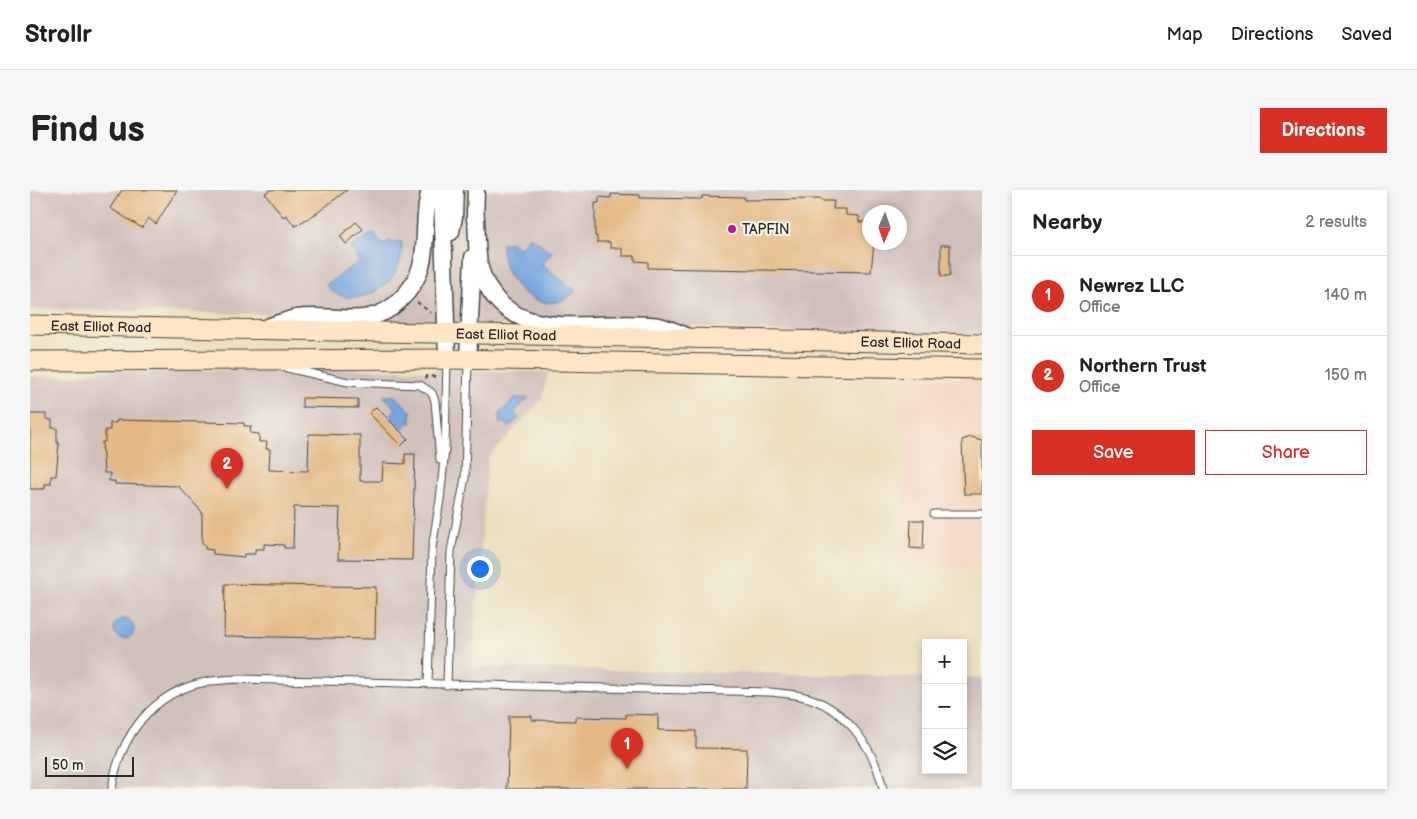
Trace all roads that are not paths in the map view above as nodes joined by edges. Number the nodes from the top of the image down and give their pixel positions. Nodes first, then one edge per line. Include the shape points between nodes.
1 (430, 190) edge
2 (442, 190) edge
3 (455, 190) edge
4 (476, 190) edge
5 (475, 210) junction
6 (444, 260) junction
7 (30, 325) edge
8 (256, 331) junction
9 (446, 334) junction
10 (469, 334) junction
11 (694, 338) junction
12 (982, 344) edge
13 (982, 348) edge
14 (447, 359) junction
15 (468, 359) junction
16 (258, 360) junction
17 (30, 361) edge
18 (910, 368) junction
19 (982, 370) edge
20 (441, 478) junction
21 (934, 514) dead end
22 (982, 514) edge
23 (428, 684) junction
24 (447, 685) junction
25 (112, 789) edge
26 (884, 789) edge

1 - 8 street via 425,207 420,269 412,287 397,304 364,319 298,318
2 - 6 street
3 - 6 street via 454,217
4 - 5 street
5 - 10 street
5 - 11 street via 480,268 489,287 511,314 534,322 659,326
6 - 9 street
7 - 8 main road, East Elliot Road
8 - 9 main road, East Elliot Road
9 - 10 main road, East Elliot Road
9 - 14 street
10 - 11 main road, East Elliot Road
10 - 15 street
11 - 12 main road, East Elliot Road
13 - 18 main road via 969,355 916,355 910,358
14 - 15 main road, East Elliot Road
14 - 16 main road, East Elliot Road
14 - 20 lane
15 - 18 main road, East Elliot Road
15 - 24 lane via 465,478 451,551
16 - 17 main road, East Elliot Road
16 - 20 lane via 348,382 411,384 426,388 432,393 438,412
18 - 19 main road, East Elliot Road
20 - 23 lane via 432,548
21 - 22 lane
23 - 24 lane
23 - 25 lane via 237,679 205,682 171,695 149,710 126,739 115,766
24 - 26 lane via 770,692 801,696 821,704 850,723 879,769

